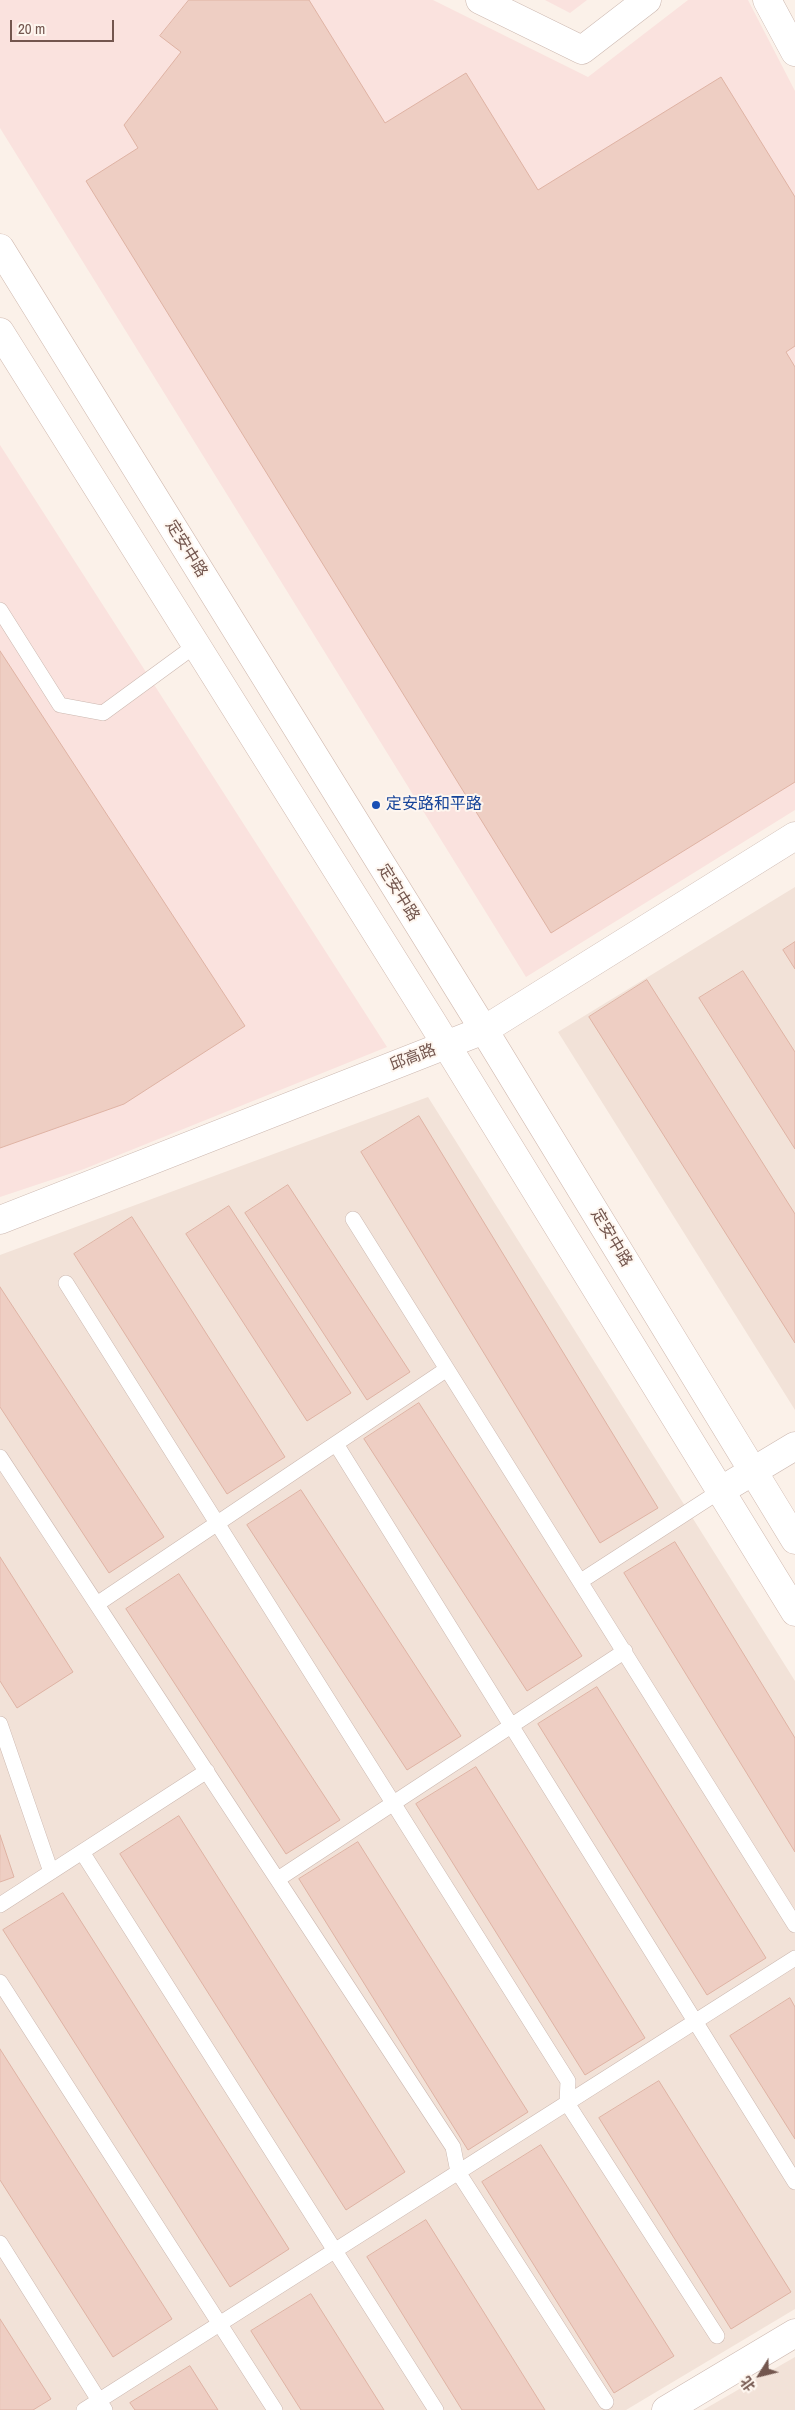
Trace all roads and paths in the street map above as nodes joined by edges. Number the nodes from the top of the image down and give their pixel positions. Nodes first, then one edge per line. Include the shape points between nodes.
1 (480, 0) edge
2 (647, 0) edge
3 (767, 0) edge
4 (795, 52) edge
5 (0, 248) edge
6 (0, 332) edge
7 (0, 610) edge
8 (196, 645) junction
9 (795, 836) edge
10 (484, 1030) junction
11 (445, 1045) junction
12 (353, 1219) dead end
13 (0, 1220) edge
14 (66, 1283) dead end
15 (448, 1369) junction
16 (336, 1444) junction
17 (795, 1446) edge
18 (0, 1457) edge
19 (753, 1471) junction
20 (720, 1491) junction
21 (217, 1524) junction
22 (795, 1540) edge
23 (581, 1581) junction
24 (97, 1604) junction
25 (795, 1612) edge
26 (625, 1651) junction
27 (0, 1724) edge
28 (511, 1726) junction
29 (207, 1771) junction
30 (393, 1803) junction
31 (82, 1852) junction
32 (51, 1872) junction
33 (278, 1879) junction
34 (0, 1905) edge
35 (795, 1925) edge
36 (795, 1958) edge
37 (0, 1982) edge
38 (695, 2022) junction
39 (567, 2103) junction
40 (458, 2172) junction
41 (795, 2182) edge
42 (0, 2243) edge
43 (335, 2251) junction
44 (220, 2324) junction
45 (795, 2333) edge
46 (717, 2336) dead end
47 (606, 2402) dead end
48 (102, 2405) edge
49 (84, 2410) edge
50 (275, 2410) edge
51 (436, 2410) edge
52 (666, 2410) edge

1 - 2 main road via 582,50
3 - 4 main road
5 - 10 main road, 定安中路
6 - 8 main road
7 - 8 lane via 60,705 103,713
8 - 11 main road
9 - 10 main road, 邱高路
10 - 11 main road, 邱高路
10 - 19 main road, 定安中路
11 - 13 main road, 邱高路
11 - 20 main road
12 - 15 lane
14 - 21 lane
15 - 16 lane
15 - 23 lane
16 - 21 lane
16 - 28 lane
17 - 19 main road
18 - 24 lane
19 - 20 main road
19 - 22 main road, 定安中路
20 - 23 lane
20 - 25 main road
21 - 24 lane
21 - 30 lane
23 - 26 lane
24 - 29 lane
26 - 28 lane
26 - 35 lane
27 - 32 lane
28 - 30 lane
28 - 38 lane
29 - 31 lane
29 - 33 lane
30 - 33 lane
30 - 39 lane via 568,2080
31 - 32 lane
31 - 43 lane
32 - 34 lane
33 - 40 lane via 452,2147
36 - 38 lane
37 - 44 lane
38 - 39 lane
38 - 41 lane
39 - 40 lane
39 - 46 lane
40 - 43 lane
40 - 47 lane
42 - 48 lane
43 - 44 lane
43 - 51 lane
44 - 48 lane
44 - 50 lane
45 - 52 main road
48 - 49 lane

